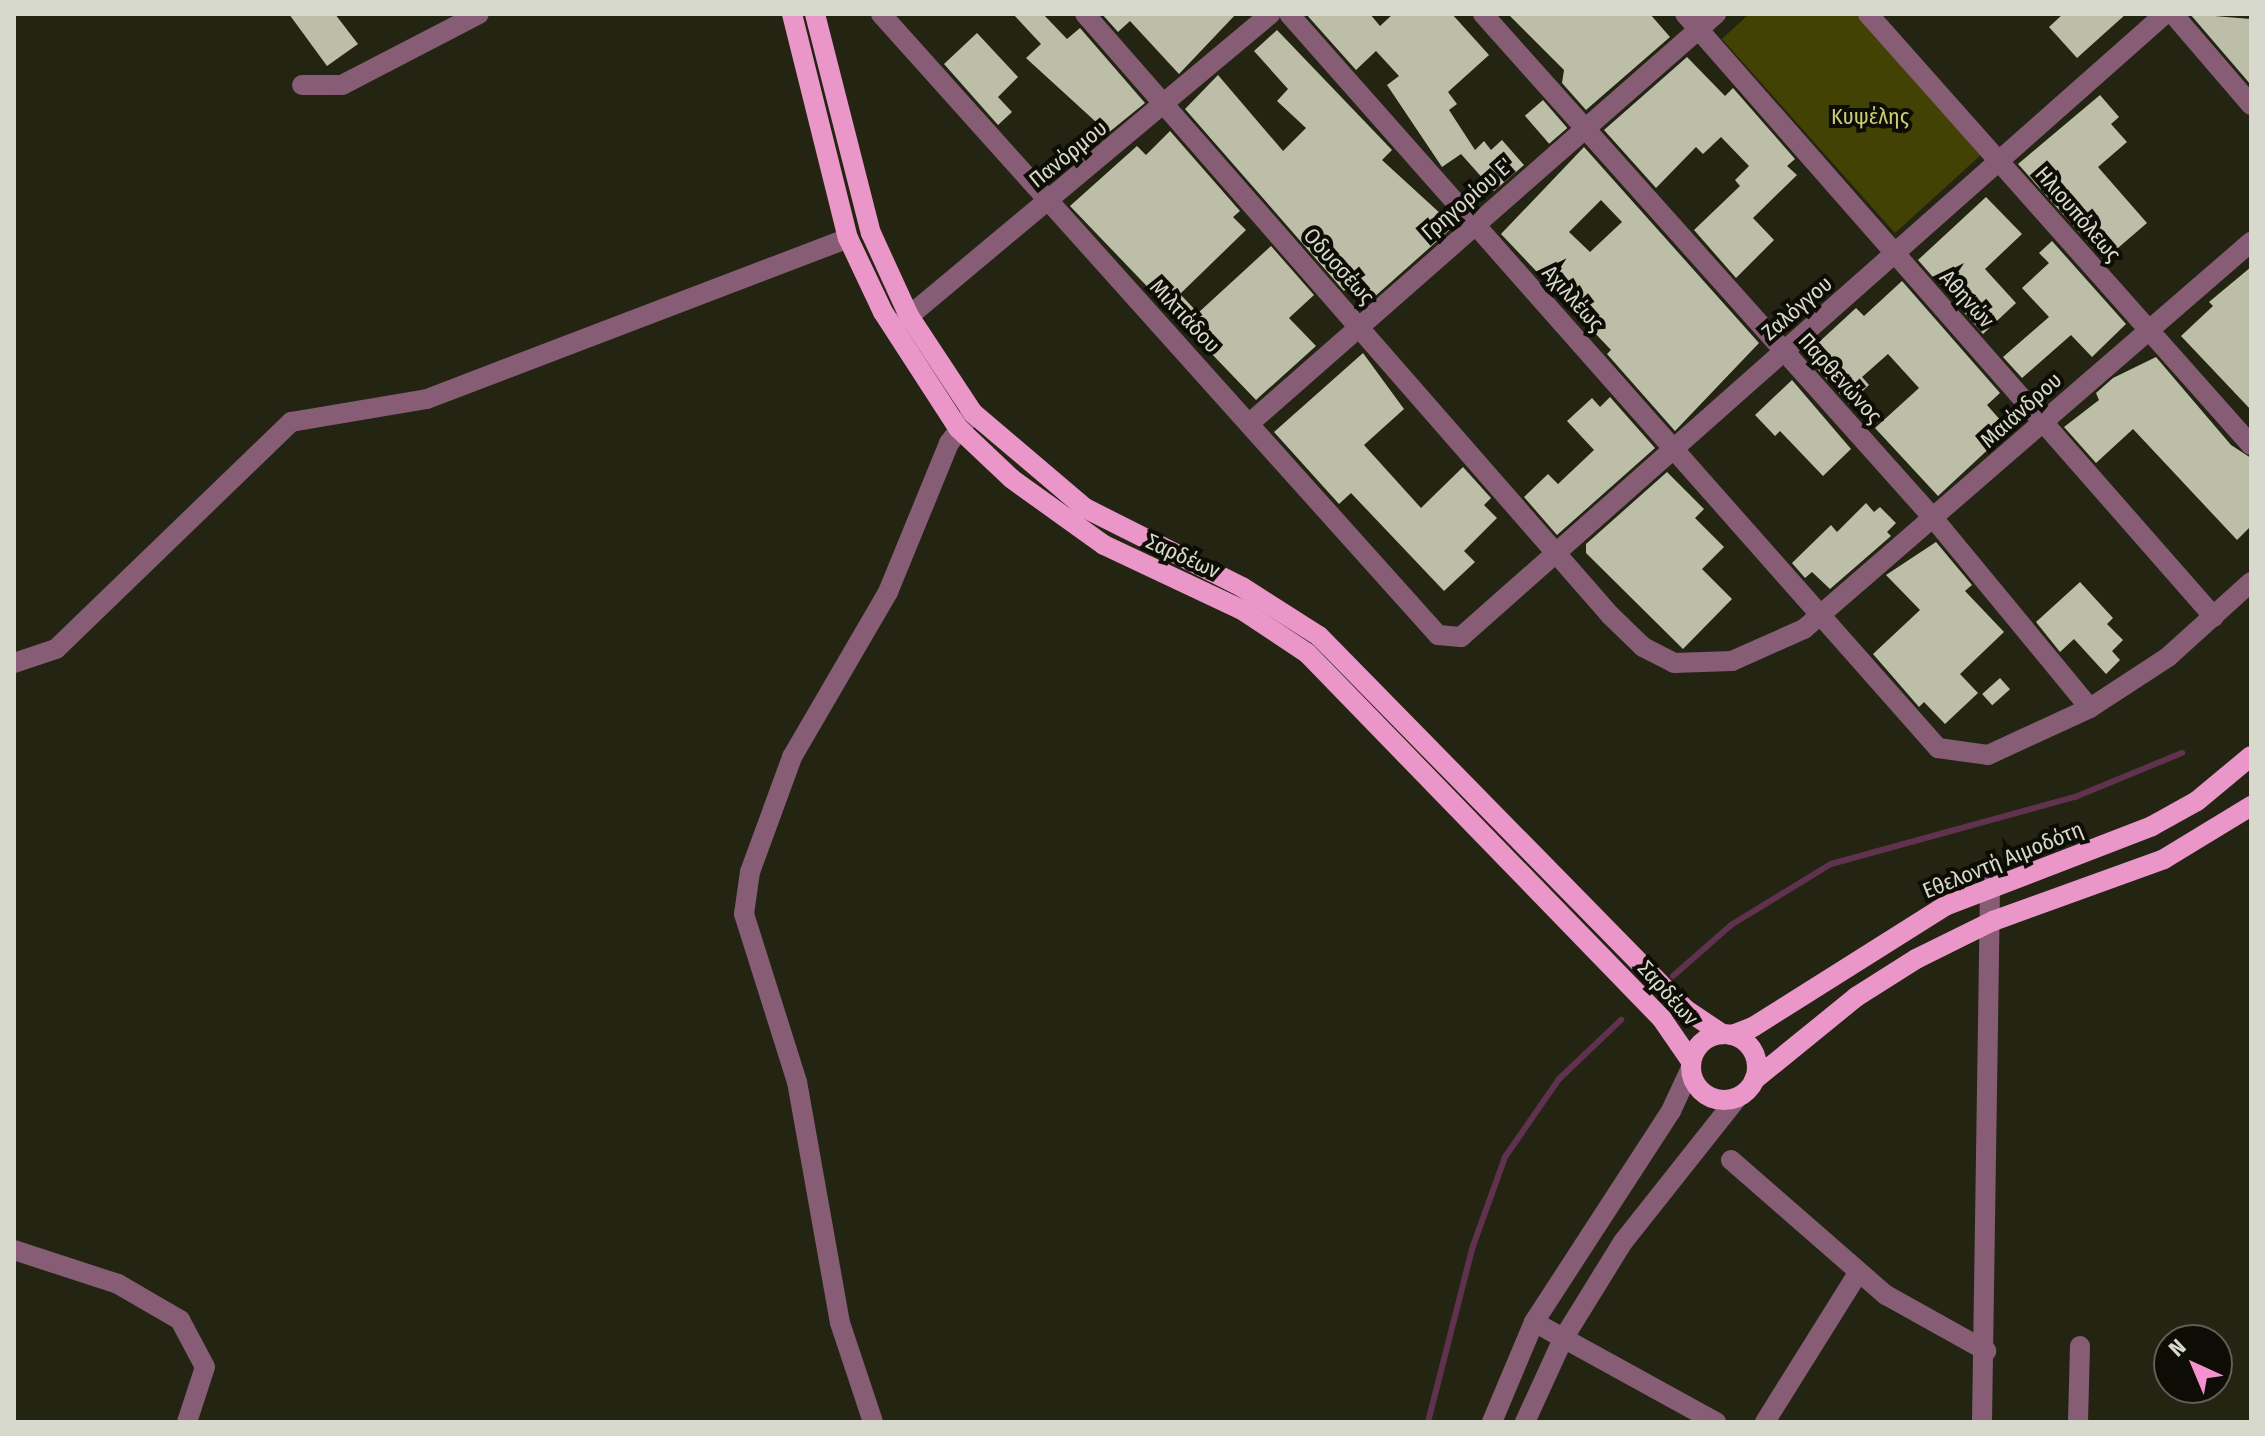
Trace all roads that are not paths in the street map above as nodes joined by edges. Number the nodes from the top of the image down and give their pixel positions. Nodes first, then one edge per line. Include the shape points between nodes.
1 (479, 14) edge
2 (792, 14) edge
3 (815, 14) edge
4 (881, 14) edge
5 (1085, 14) edge
6 (1271, 14) edge
7 (1289, 14) edge
8 (1483, 14) edge
9 (1716, 14) edge
10 (1868, 14) edge
11 (2165, 14) edge
12 (2173, 14) edge
13 (1692, 22) edge
14 (302, 85) dead end
15 (2251, 105) edge
16 (1164, 106) junction
17 (1585, 128) junction
18 (2000, 162) junction
19 (1046, 203) junction
20 (1474, 224) junction
21 (848, 238) junction
22 (2251, 242) edge
23 (1895, 255) junction
24 (901, 323) junction
25 (1358, 324) junction
26 (2148, 330) junction
27 (1784, 350) junction
28 (973, 413) junction
29 (2045, 421) junction
30 (1251, 422) junction
31 (958, 428) junction
32 (2251, 445) edge
33 (1676, 446) junction
34 (1934, 519) junction
35 (1554, 552) junction
36 (2251, 582) edge
37 (1822, 615) junction
38 (2214, 617) junction
39 (1461, 637) joint
40 (14, 663) edge
41 (2090, 708) junction
42 (2251, 756) edge
43 (2251, 806) edge
44 (1990, 886) junction
45 (1993, 921) junction
46 (1727, 1034) junction
47 (1691, 1065) junction
48 (1754, 1080) junction
49 (1737, 1098) junction
50 (1731, 1160) dead end
51 (14, 1250) edge
52 (1858, 1273) junction
53 (1534, 1322) junction
54 (1563, 1339) junction
55 (2080, 1346) dead end
56 (1986, 1351) junction
57 (187, 1422) edge
58 (873, 1422) edge
59 (1492, 1422) edge
60 (1525, 1422) edge
61 (1716, 1422) edge
62 (1765, 1422) edge
63 (1982, 1422) edge
64 (2078, 1422) edge

1 - 14 street via 342,85
2 - 21 main road, Σαρδέων
3 - 24 main road, Σαρδέων via 866,219
4 - 19 street, Μιλτιάδου
5 - 16 street, Οδυσσέως
6 - 16 street, Πανόρμου
7 - 20 street, Αχιλλέως
8 - 17 street, Παρθενώνος
9 - 13 street, Γρηγορίου Ε'
10 - 18 street, Ηλιουπόλεως
11 - 18 street, Ζαλόγγου
12 - 15 street
13 - 17 street, Γρηγορίου Ε'
13 - 23 street, Αθηνών
16 - 19 street, Πανόρμου
16 - 25 street, Οδυσσέως
17 - 20 street, Γρηγορίου Ε'
17 - 27 street, Παρθενώνος
18 - 23 street, Ζαλόγγου
18 - 26 street, Ηλιουπόλεως
19 - 24 street, Πανόρμου
19 - 30 street, Μιλτιάδου
20 - 25 street, Γρηγορίου Ε'
20 - 33 street, Αχιλλέως
21 - 24 main road, Σαρδέων
21 - 40 street via 427,399 291,422 56,649
22 - 26 street, Μαιάνδρου
23 - 27 street, Ζαλόγγου
23 - 29 street, Αθηνών
24 - 28 main road, Σαρδέων
24 - 31 main road, Σαρδέων
25 - 30 street, Γρηγορίου Ε'
25 - 35 street, Οδυσσέως
26 - 29 street, Μαιάνδρου
26 - 32 street, Ηλιουπόλεως
27 - 33 street, Ζαλόγγου
27 - 34 street, Παρθενώνος
28 - 31 street
28 - 46 main road, Σαρδέων via 1085,508 1242,587 1319,636 1685,1009
29 - 34 street, Μαιάνδρου
29 - 38 street, Αθηνών
30 - 39 street, Μιλτιάδου via 1438,635
31 - 47 main road, Σαρδέων via 1012,479 1104,545 1242,610 1317,662 1662,1019
31 - 58 street via 888,592 792,757 750,872 744,914 797,1082 840,1323
33 - 35 street, Ζαλόγγου
33 - 37 street, Αχιλλέως
34 - 37 street, Μαιάνδρου
34 - 41 street, Παρθενώνος
35 - 37 street, Οδυσσέως via 1628,634 1674,663 1711,665 1754,655
35 - 39 street, Ζαλόγγου
36 - 38 street
37 - 41 street, Αχιλλέως via 1929,741 1955,754 1988,755
38 - 41 street
42 - 44 main road, Εθελοντή Αιμοδότη via 2197,801 2152,826
43 - 45 main road via 2164,859
44 - 45 street
44 - 46 main road, Εθελοντή Αιμοδότη via 1909,926 1753,1027
45 - 48 main road via 1872,985
45 - 56 street
46 - 47 main road via 1702,1042
46 - 48 main road via 1750,1047
47 - 49 main road via 1701,1091
47 - 53 street via 1671,1111
48 - 49 main road
49 - 54 street via 1635,1223
50 - 52 street
51 - 57 street via 118,1284 180,1320 205,1367
52 - 56 street via 1906,1309
52 - 62 street
53 - 54 street
53 - 59 street
54 - 60 street
54 - 61 street
55 - 64 street
56 - 63 street

